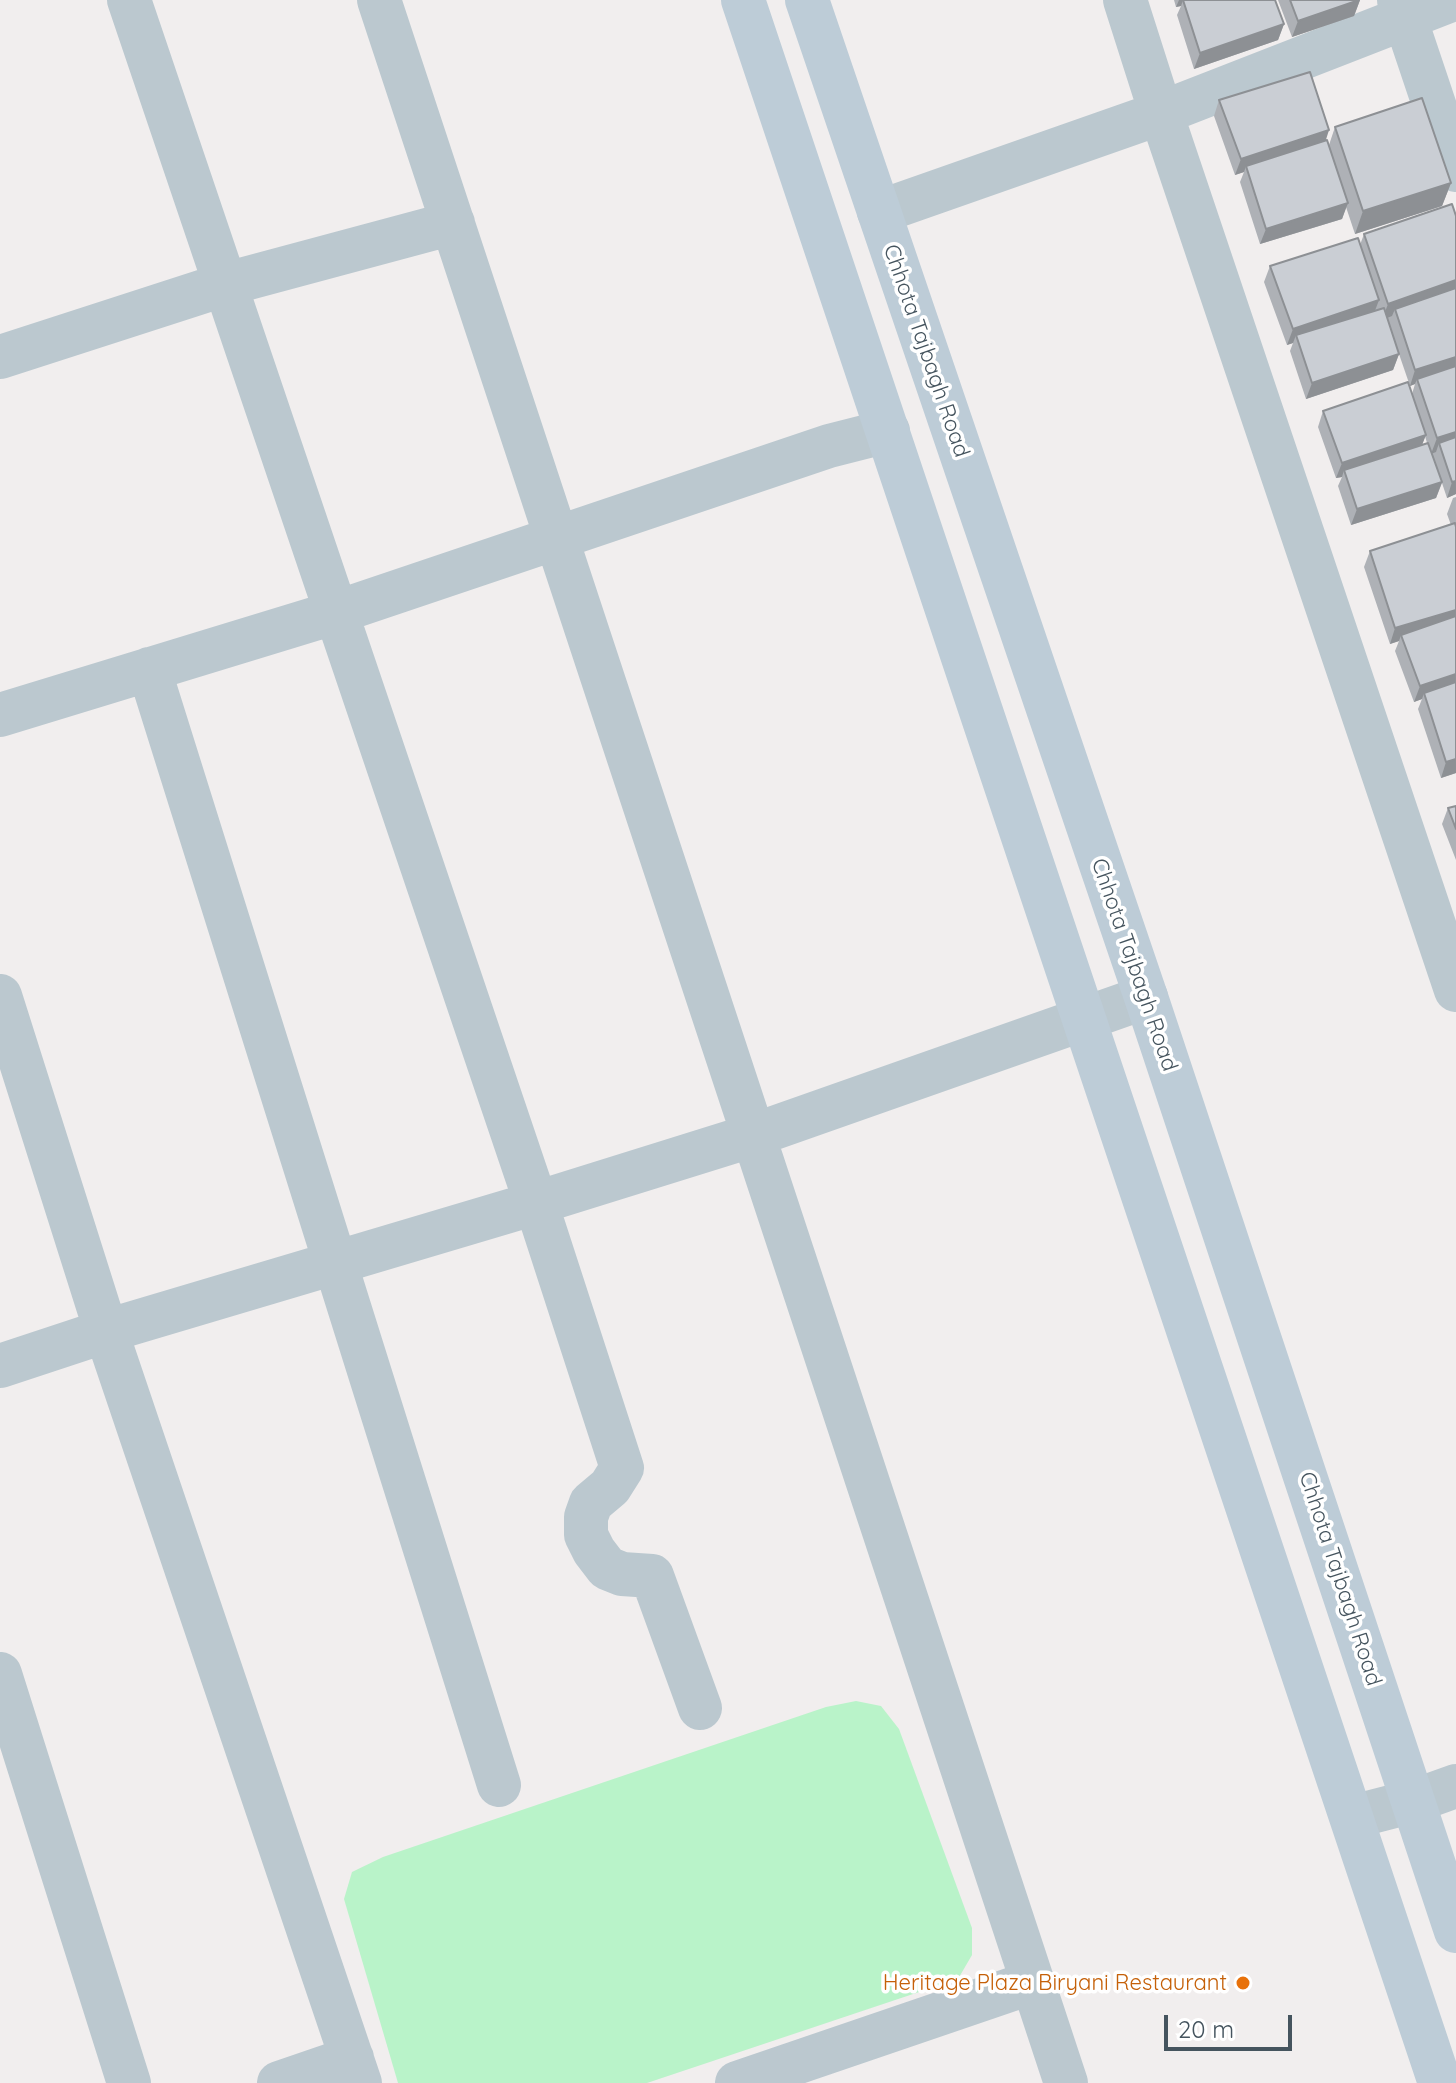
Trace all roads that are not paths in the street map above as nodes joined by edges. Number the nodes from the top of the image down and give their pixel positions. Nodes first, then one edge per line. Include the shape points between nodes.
1 (129, 0) edge
2 (379, 0) edge
3 (743, 0) edge
4 (807, 0) edge
5 (1125, 0) edge
6 (1451, 0) edge
7 (1402, 8) edge
8 (1161, 113) junction
9 (1456, 170) edge
10 (879, 212) junction
11 (453, 223) junction
12 (226, 284) junction
13 (0, 357) edge
14 (888, 431) junction
15 (556, 537) junction
16 (337, 612) junction
17 (149, 669) junction
18 (0, 715) edge
19 (1456, 990) edge
20 (0, 996) edge
21 (1146, 997) junction
22 (1084, 1019) junction
23 (754, 1135) junction
24 (536, 1203) junction
25 (334, 1263) junction
26 (106, 1331) junction
27 (0, 1366) edge
28 (0, 1674) edge
29 (700, 1708) dead end
30 (499, 1785) dead end
31 (1456, 1786) edge
32 (1414, 1801) junction
33 (1352, 1817) junction
34 (1456, 1931) edge
35 (1033, 1982) junction
36 (819, 2070) edge
37 (356, 2071) edge
38 (129, 2083) edge
39 (279, 2083) edge
40 (737, 2083) edge
41 (1066, 2083) edge
42 (1440, 2083) edge

1 - 12 street
2 - 11 street
3 - 14 main road
4 - 10 main road, Chhota Tajbagh Road
5 - 8 street
6 - 7 street
7 - 8 street
7 - 9 street
8 - 10 street
8 - 19 street
10 - 21 main road, Chhota Tajbagh Road
11 - 12 street
11 - 15 street
12 - 13 street
12 - 16 street
14 - 15 street
14 - 22 main road
15 - 16 street
15 - 23 street
16 - 17 street
16 - 24 street
17 - 18 street
17 - 25 street
20 - 26 street
21 - 22 street
21 - 32 main road, Chhota Tajbagh Road
22 - 23 street
22 - 33 main road
23 - 24 street
23 - 35 street
24 - 25 street
24 - 29 street via 622,1468 591,1503 586,1535 607,1568 652,1576
25 - 26 street
25 - 30 street
26 - 27 street
26 - 37 street
28 - 38 street
31 - 32 street
32 - 33 street
32 - 34 main road, Chhota Tajbagh Road
33 - 42 main road
35 - 36 street
35 - 41 street
36 - 40 street
37 - 39 street

